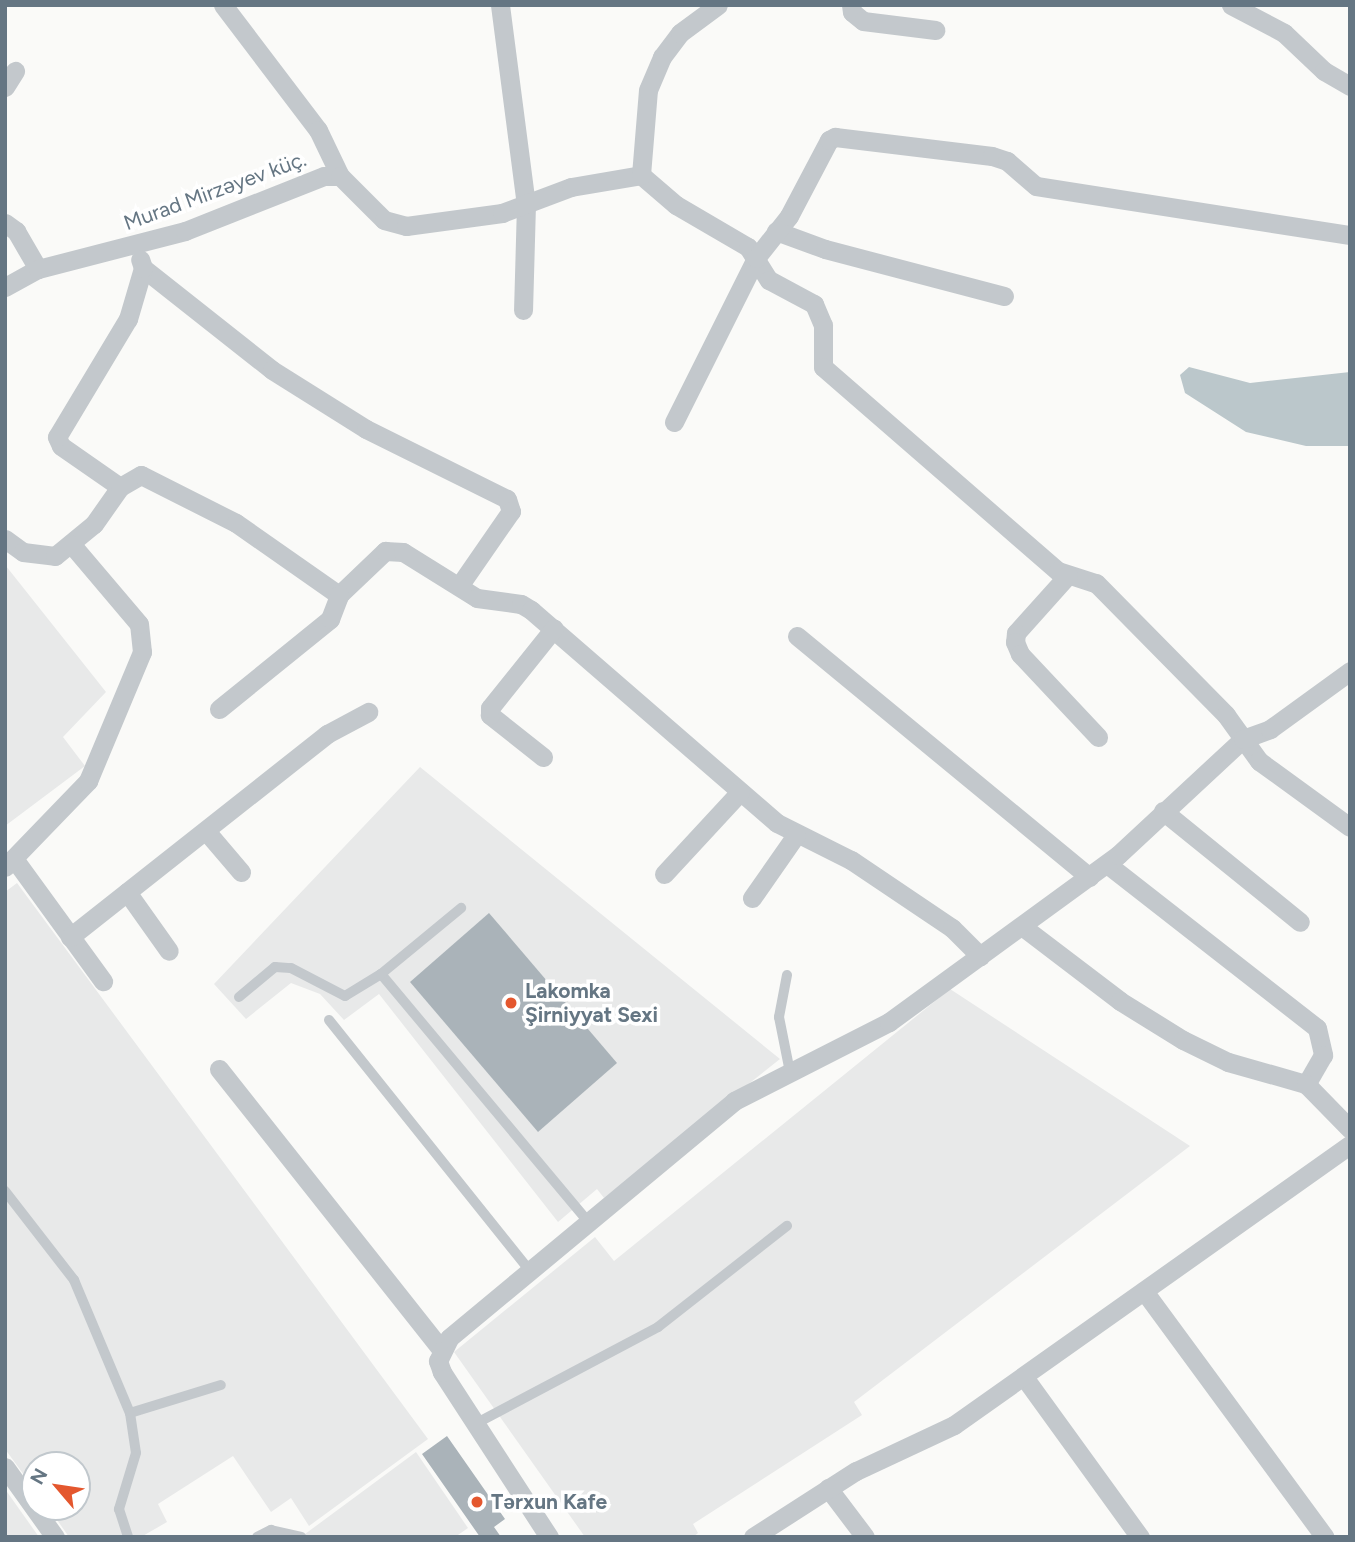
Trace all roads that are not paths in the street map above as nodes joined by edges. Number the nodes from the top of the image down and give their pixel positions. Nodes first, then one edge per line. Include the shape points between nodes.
1 (223, 5) edge
2 (500, 5) edge
3 (718, 5) edge
4 (851, 5) edge
5 (1231, 5) edge
6 (696, 11) edge
7 (934, 30) dead end
8 (1350, 86) edge
9 (641, 175) junction
10 (340, 176) junction
11 (526, 204) junction
12 (5, 223) edge
13 (776, 231) junction
14 (1350, 235) edge
15 (135, 246) junction
16 (756, 258) junction
17 (144, 268) junction
18 (38, 269) junction
19 (5, 287) edge
20 (1004, 296) dead end
21 (523, 310) dead end
22 (674, 422) dead end
23 (120, 487) junction
24 (5, 539) edge
25 (72, 545) junction
26 (1068, 575) junction
27 (459, 586) junction
28 (339, 595) junction
29 (554, 628) junction
30 (797, 636) dead end
31 (1350, 671) edge
32 (219, 709) dead end
33 (368, 712) dead end
34 (1098, 737) dead end
35 (1243, 739) junction
36 (543, 757) dead end
37 (740, 792) junction
38 (1163, 811) junction
39 (1350, 827) edge
40 (206, 831) junction
41 (796, 835) junction
42 (10, 863) edge
43 (1107, 864) junction
44 (241, 872) dead end
45 (664, 874) dead end
46 (1089, 877) junction
47 (127, 892) junction
48 (752, 898) dead end
49 (461, 908) dead end
50 (1300, 922) dead end
51 (1023, 927) junction
52 (70, 937) junction
53 (169, 951) dead end
54 (980, 956) junction
55 (381, 974) junction
56 (787, 975) dead end
57 (103, 981) dead end
58 (239, 997) dead end
59 (329, 1020) dead end
60 (219, 1069) dead end
61 (790, 1072) junction
62 (1306, 1084) junction
63 (1350, 1129) edge
64 (1350, 1145) edge
65 (5, 1191) edge
66 (588, 1222) junction
67 (787, 1226) dead end
68 (530, 1271) junction
69 (1144, 1291) junction
70 (441, 1349) junction
71 (1024, 1377) junction
72 (221, 1385) dead end
73 (130, 1413) junction
74 (474, 1424) junction
75 (5, 1467) edge
76 (828, 1488) junction
77 (55, 1537) edge
78 (128, 1537) edge
79 (257, 1537) edge
80 (301, 1537) edge
81 (549, 1537) edge
82 (754, 1537) edge
83 (865, 1537) edge
84 (1140, 1537) edge
85 (1325, 1537) edge

1 - 10 street via 318,130
2 - 11 street
3 - 6 street
4 - 7 street via 863,21
5 - 8 street via 1284,33 1324,71
6 - 9 street via 662,57 648,90
9 - 11 street, Murad Mirzəyev küç. via 570,187
9 - 16 street via 661,195 737,239
10 - 11 street, Murad Mirzəyev küç. via 384,220 406,226 502,213
10 - 15 street, Murad Mirzəyev küç. via 324,176
11 - 21 street
12 - 18 street via 16,231
13 - 14 street via 835,137 992,156 1007,161 1036,186
13 - 16 street
13 - 20 street via 825,249
15 - 17 street
15 - 18 street, Murad Mirzəyev küç.
16 - 22 street
16 - 26 street via 769,280 814,304 820,313 823,366
17 - 23 street via 128,319 57,437 61,446
17 - 27 street via 272,370 366,429 507,499 511,510
18 - 19 street, Murad Mirzəyev küç.
23 - 25 street
23 - 28 street via 132,478 150,477 236,523
24 - 25 street via 40,557 55,556
25 - 42 street via 139,624 142,652 88,781
26 - 34 street via 1016,633 1015,642 1020,654
26 - 35 street via 1096,583 1210,698
27 - 28 street via 393,548
27 - 29 street via 491,602 521,604
28 - 32 street via 330,620
29 - 36 street via 490,708 490,715
29 - 37 street
30 - 46 street
31 - 35 street via 1270,729
33 - 40 street via 327,734
35 - 38 street
35 - 39 street via 1276,775
37 - 41 street
37 - 45 street
38 - 43 street
38 - 50 street via 1265,899
40 - 44 street
40 - 47 street
41 - 48 street
41 - 54 street via 851,860 952,928
42 - 52 street
43 - 46 street
43 - 62 street via 1317,1028 1323,1055
46 - 51 street
47 - 52 street
47 - 53 street
49 - 55 lane
51 - 54 street
51 - 62 street via 1110,993 1183,1040 1228,1062
52 - 57 street
54 - 61 street via 889,1022
55 - 58 lane via 345,996 291,968 275,967
55 - 66 lane
56 - 61 lane via 779,1017
59 - 68 lane
60 - 70 street
61 - 66 street via 734,1101
62 - 63 street
64 - 69 street
65 - 73 lane via 74,1280
66 - 68 street
67 - 74 lane via 658,1327
68 - 70 street
69 - 71 street
69 - 85 street
70 - 74 street via 442,1372
71 - 76 street via 954,1425 886,1455
71 - 84 street
72 - 73 lane
73 - 78 lane via 136,1453 120,1509
74 - 81 street
75 - 77 street
76 - 82 street
76 - 83 street
79 - 80 lane via 271,1530

